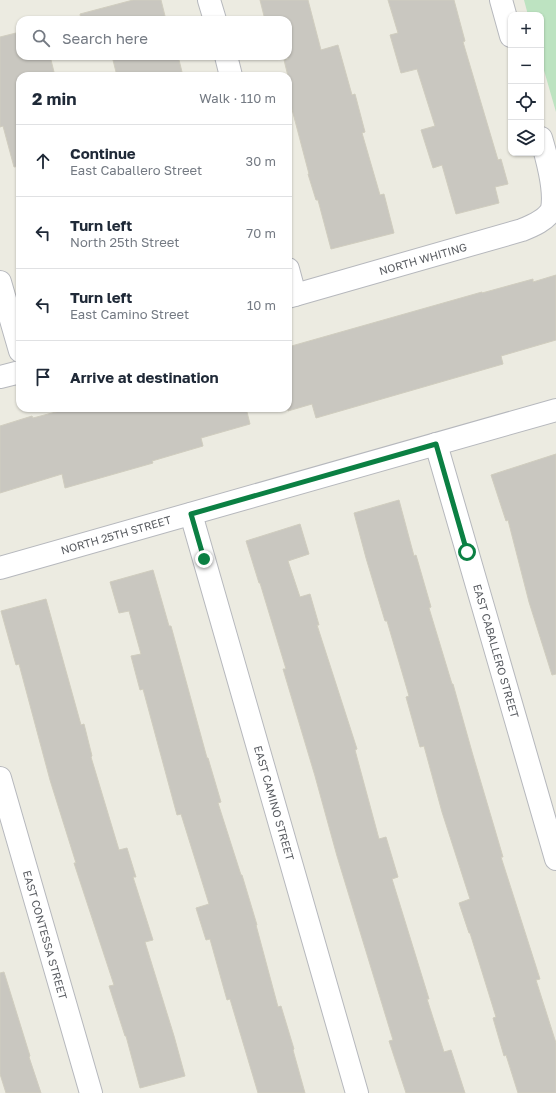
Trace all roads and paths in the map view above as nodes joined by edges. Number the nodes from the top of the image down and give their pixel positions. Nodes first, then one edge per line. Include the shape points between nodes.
1 (209, 0) edge
2 (501, 0) edge
3 (214, 16) edge
4 (508, 25) edge
5 (227, 60) edge
6 (231, 72) edge
7 (544, 149) edge
8 (0, 282) edge
9 (292, 296) edge
10 (16, 337) edge
11 (16, 373) edge
12 (0, 377) edge
13 (556, 410) edge
14 (436, 444) junction
15 (191, 514) junction
16 (0, 568) edge
17 (0, 778) edge
18 (556, 859) edge
19 (91, 1093) edge
20 (357, 1093) edge

1 - 3 street
2 - 4 street
5 - 6 street
7 - 9 street, NORTH WHITING via 554,184 554,197 552,210 534,225
8 - 10 street
11 - 12 street
13 - 14 street, NORTH 25TH STREET
14 - 15 street, NORTH 25TH STREET
14 - 18 street, EAST CABALLERO STREET
15 - 16 street, NORTH 25TH STREET
15 - 20 street, EAST CAMINO STREET
17 - 19 street, EAST CONTESSA STREET

